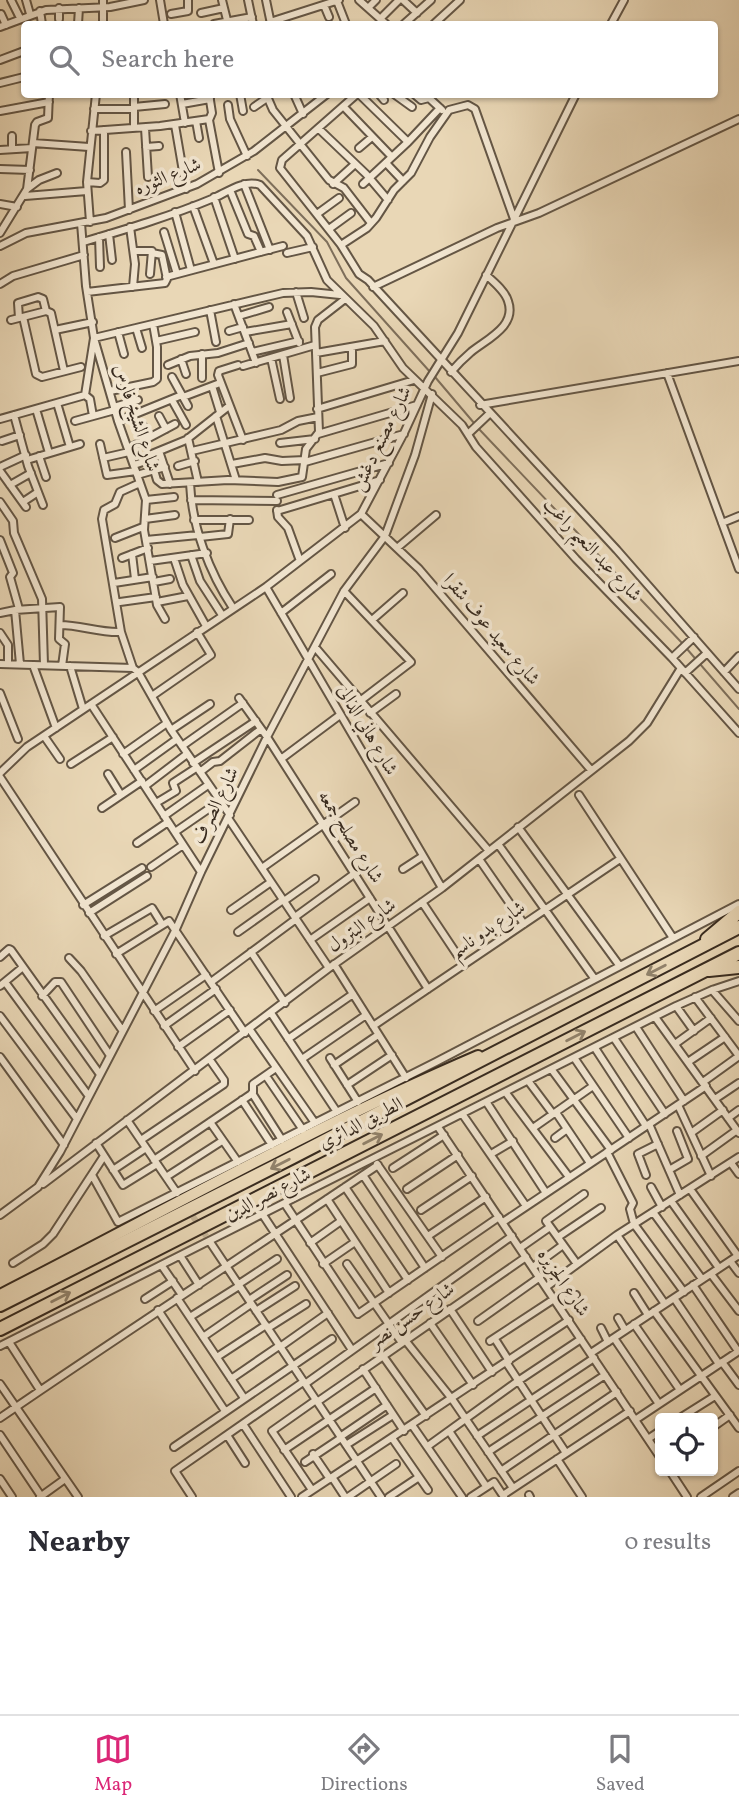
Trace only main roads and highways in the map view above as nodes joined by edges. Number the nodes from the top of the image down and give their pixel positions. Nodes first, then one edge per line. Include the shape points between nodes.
1 (739, 912) edge
2 (739, 927) edge
3 (698, 948) junction
4 (739, 953) edge
5 (739, 967) edge
6 (702, 970) junction
7 (522, 1037) junction
8 (0, 1295) edge
9 (0, 1305) edge
10 (0, 1329) edge

1 - 3 highway
2 - 3 highway, الطريق الدائري
3 -> 7 highway, الطريق الدائري
4 - 6 highway, الطريق الدائري
5 - 6 highway
10 -> 6 highway, الطريق الدائري
7 - 8 highway, الطريق الدائري via 393,1094
7 -> 9 highway, الطريق الدائري

